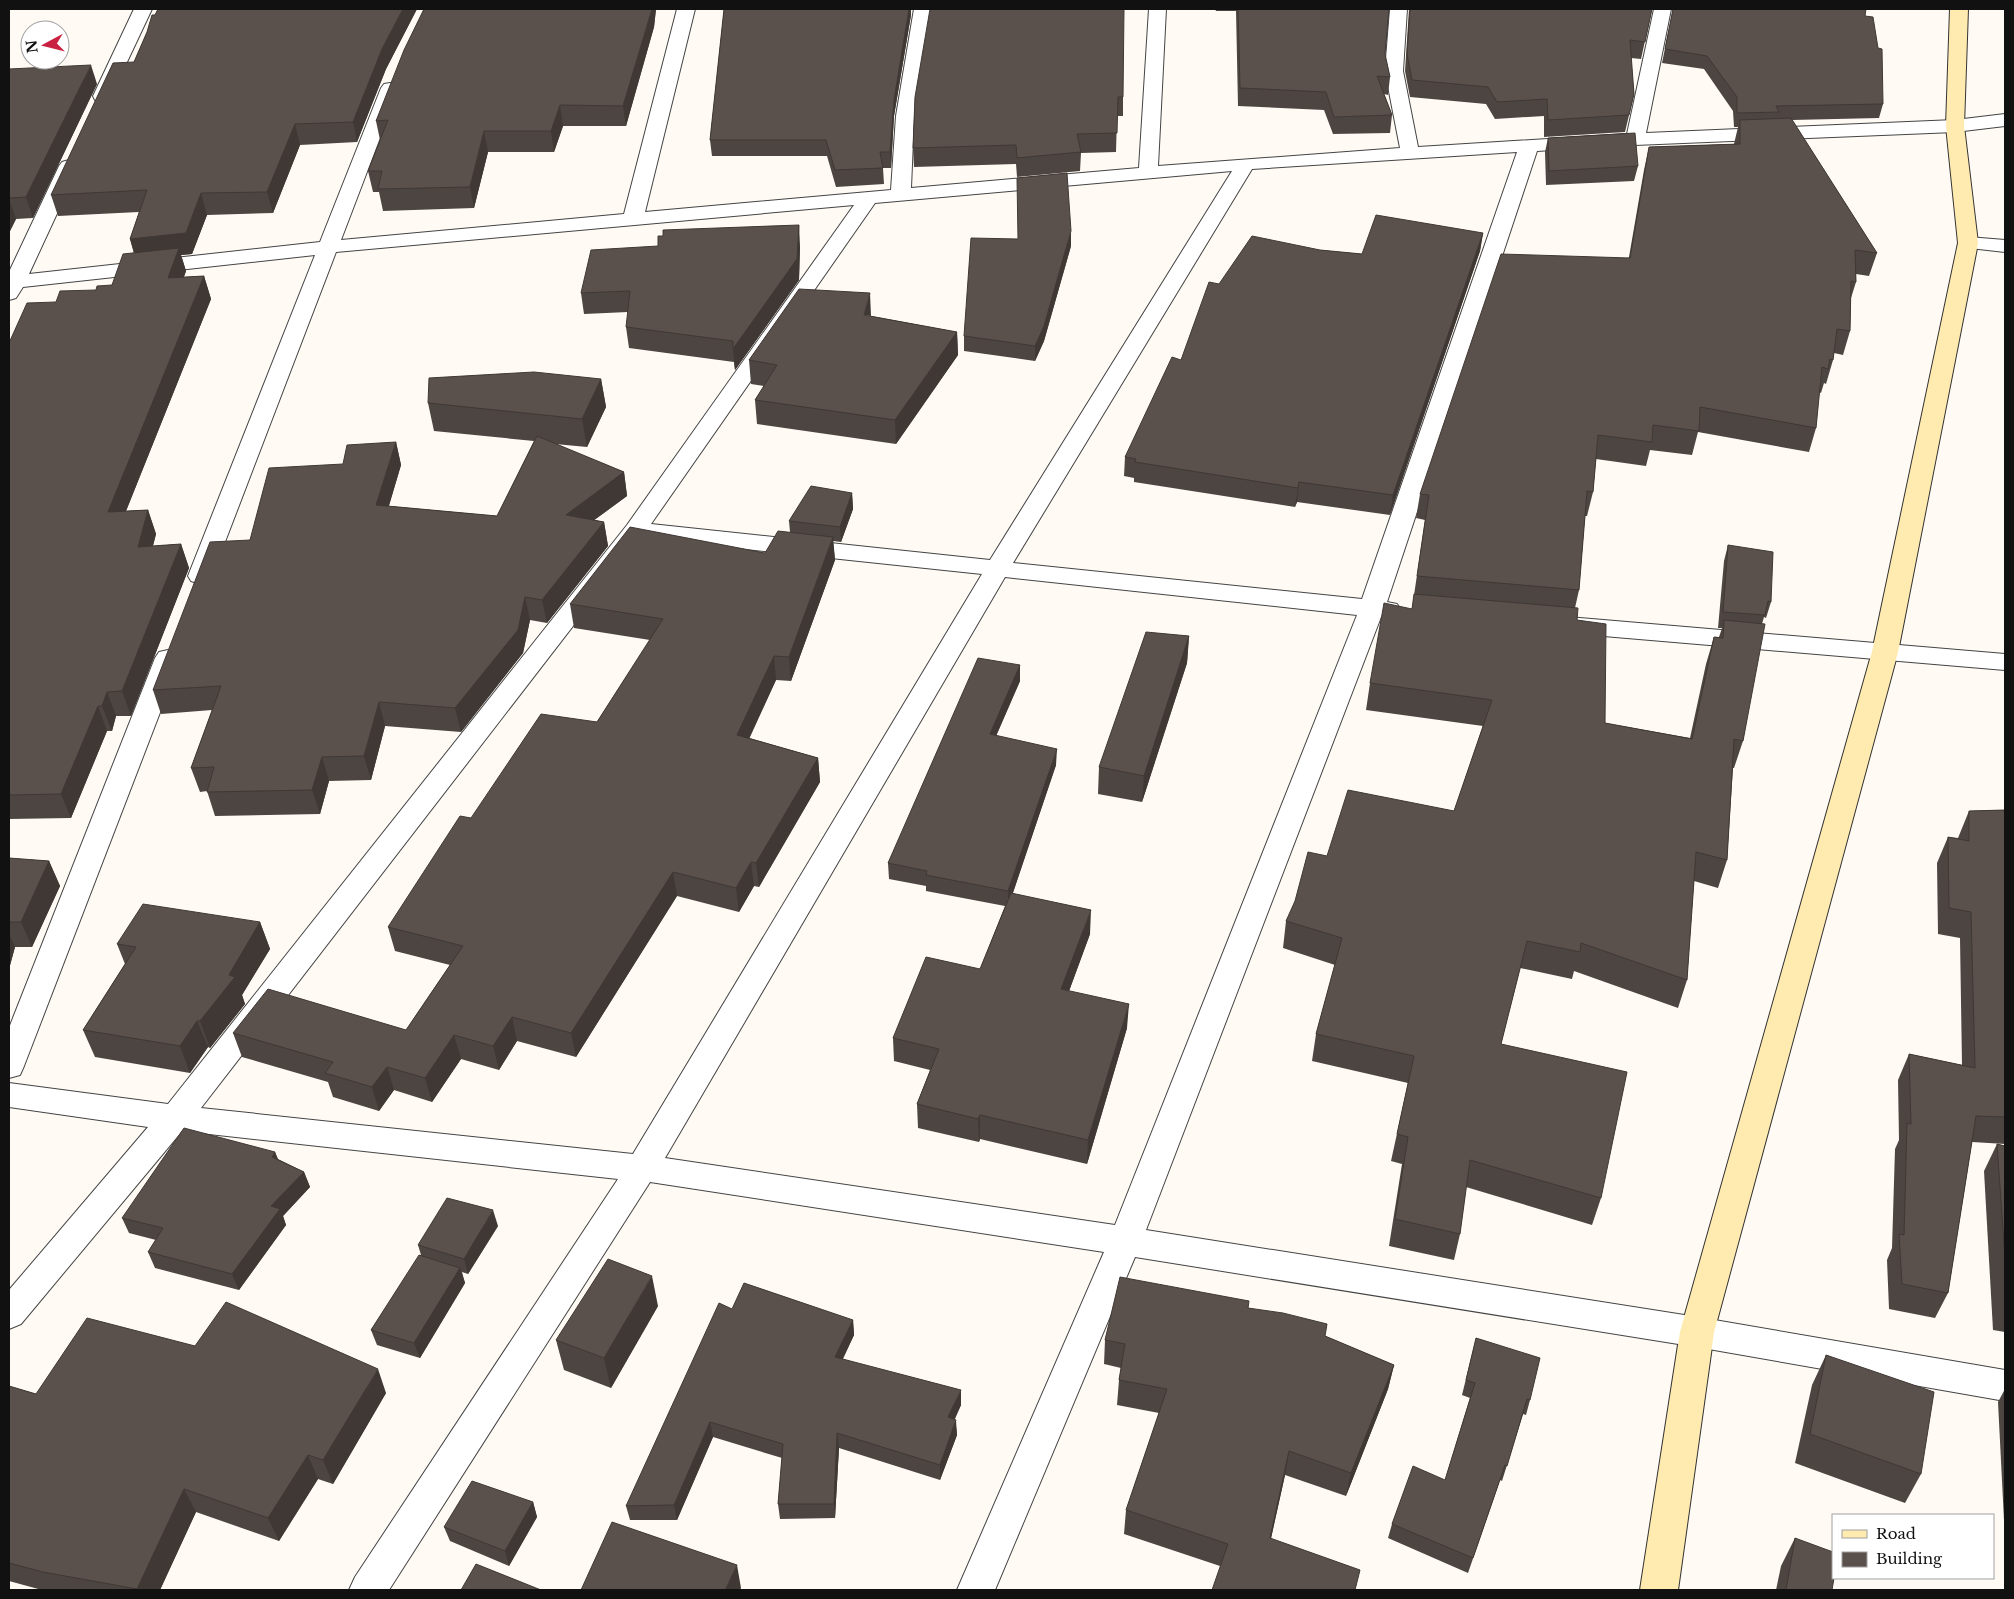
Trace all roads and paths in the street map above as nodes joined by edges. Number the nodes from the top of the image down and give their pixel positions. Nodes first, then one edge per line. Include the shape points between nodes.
1 (143, 9) edge
2 (686, 9) edge
3 (922, 9) edge
4 (1158, 9) edge
5 (1398, 9) edge
6 (1662, 9) edge
7 (1959, 9) edge
8 (397, 70) edge
9 (93, 114) edge
10 (2005, 120) edge
11 (1956, 126) junction
12 (1635, 139) junction
13 (1529, 145) junction
14 (77, 149) edge
15 (1410, 153) junction
16 (1246, 164) junction
17 (1148, 173) junction
18 (901, 194) junction
19 (870, 197) junction
20 (633, 219) junction
21 (1968, 243) junction
22 (2005, 246) edge
23 (328, 247) junction
24 (11, 285) edge
25 (635, 530) junction
26 (997, 569) junction
27 (190, 601) edge
28 (1372, 608) junction
29 (1411, 612) edge
30 (1549, 624) edge
31 (176, 638) edge
32 (1885, 652) junction
33 (2005, 662) edge
34 (9, 1066) edge
35 (9, 1095) edge
36 (175, 1118) junction
37 (642, 1168) junction
38 (1124, 1241) junction
39 (9, 1314) edge
40 (1697, 1332) junction
41 (2005, 1386) edge
42 (368, 1590) edge
43 (976, 1590) edge
44 (1659, 1590) edge

1 - 9 street
2 - 20 street
3 - 18 street via 905,116
4 - 17 street
5 - 15 street via 1394,71
6 - 12 street
7 - 11 main road
8 - 23 street
10 - 11 street
11 - 12 street
11 - 21 main road
12 - 13 street
13 - 15 street
13 - 28 street
14 - 24 street
15 - 16 street
16 - 17 street
16 - 26 street
17 - 18 street
18 - 19 street
19 - 20 street
19 - 25 street
20 - 23 street
21 - 22 street
21 - 32 main road
23 - 24 street
23 - 27 street
25 - 26 street
25 - 36 street
26 - 28 street
26 - 37 street
28 - 29 street
28 - 38 street
30 - 32 street
31 - 34 street
32 - 33 street
32 - 40 main road
35 - 36 street
36 - 37 street
36 - 39 street
37 - 38 street
37 - 42 street
38 - 40 street
38 - 43 street
40 - 41 street
40 - 44 main road

